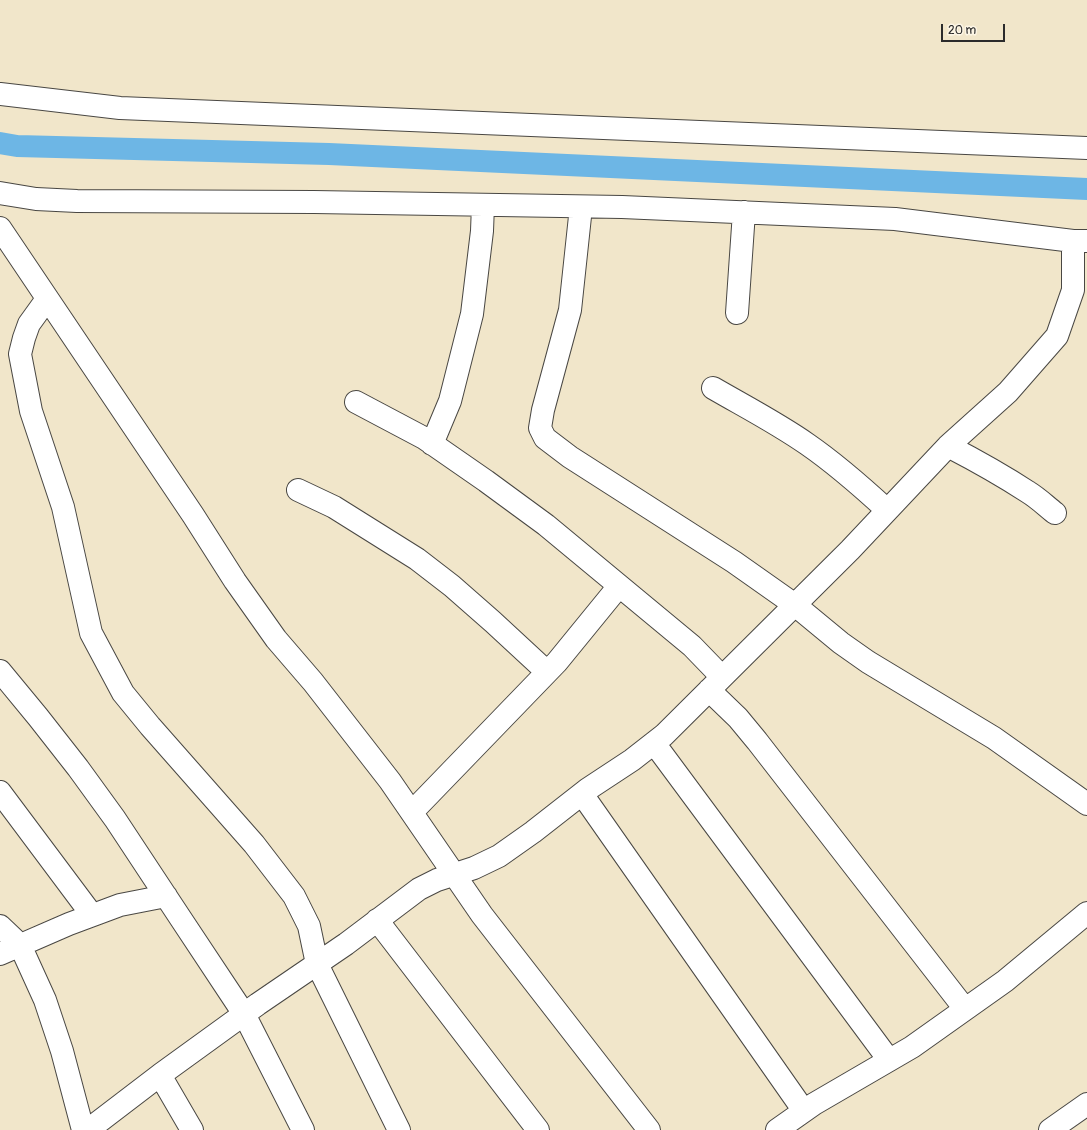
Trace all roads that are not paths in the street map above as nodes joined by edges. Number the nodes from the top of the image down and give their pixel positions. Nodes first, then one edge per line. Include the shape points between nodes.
1 (0, 94) edge
2 (1087, 148) edge
3 (0, 193) edge
4 (483, 205) junction
5 (582, 207) junction
6 (744, 212) junction
7 (0, 228) edge
8 (1080, 241) edge
9 (47, 299) junction
10 (737, 313) dead end
11 (712, 388) dead end
12 (356, 402) dead end
13 (432, 444) junction
14 (948, 446) junction
15 (298, 490) dead end
16 (887, 510) junction
17 (1055, 513) dead end
18 (620, 586) junction
19 (795, 605) junction
20 (0, 671) edge
21 (547, 672) junction
22 (716, 684) junction
23 (654, 743) junction
24 (0, 792) edge
25 (582, 794) junction
26 (1087, 804) edge
27 (412, 812) junction
28 (455, 875) junction
29 (166, 896) junction
30 (1087, 913) edge
31 (92, 916) junction
32 (376, 920) junction
33 (0, 926) edge
34 (20, 945) junction
35 (0, 954) edge
36 (317, 964) junction
37 (965, 1009) junction
38 (244, 1014) junction
39 (889, 1060) junction
40 (160, 1075) junction
41 (1087, 1104) edge
42 (804, 1111) junction
43 (83, 1130) edge
44 (88, 1130) edge
45 (192, 1130) edge
46 (303, 1130) edge
47 (398, 1130) edge
48 (538, 1130) edge
49 (649, 1130) edge
50 (777, 1130) edge
51 (1050, 1130) edge

1 - 2 street via 128,108
3 - 4 street via 36,199 78,201
4 - 5 street
4 - 13 street via 472,314 450,401
5 - 6 street
5 - 19 street via 570,310 542,410 542,433 570,457 734,562
6 - 8 street via 895,219
6 - 10 street
7 - 9 street
8 - 14 street via 1073,290 1057,336 1008,392
9 - 27 street via 276,639 318,687
9 - 36 street via 28,324 20,354 31,411 63,507 90,633 123,693 254,844 294,896 309,926
11 - 16 street via 807,444
12 - 13 street
13 - 18 street via 546,525
14 - 16 street
14 - 17 street via 1008,479
15 - 21 street via 334,507 417,559 470,602
16 - 19 street
18 - 21 street
18 - 22 street via 692,646
19 - 22 street
19 - 26 street via 868,662 994,738
20 - 29 street via 78,768
21 - 27 street
22 - 23 street
22 - 37 street via 738,718
23 - 25 street
23 - 39 street
24 - 31 street
25 - 28 street via 499,856
25 - 42 street
27 - 28 street
28 - 32 street via 419,889
28 - 49 street via 487,921
29 - 31 street via 120,905
29 - 38 street
30 - 37 street via 1005,981
31 - 34 street
32 - 36 street
32 - 48 street
33 - 34 street
34 - 35 street
34 - 43 street via 45,1000 62,1051
36 - 38 street
36 - 47 street
37 - 39 street
38 - 40 street
38 - 46 street
39 - 42 street
40 - 44 street
40 - 45 street
41 - 51 street
42 - 50 street

